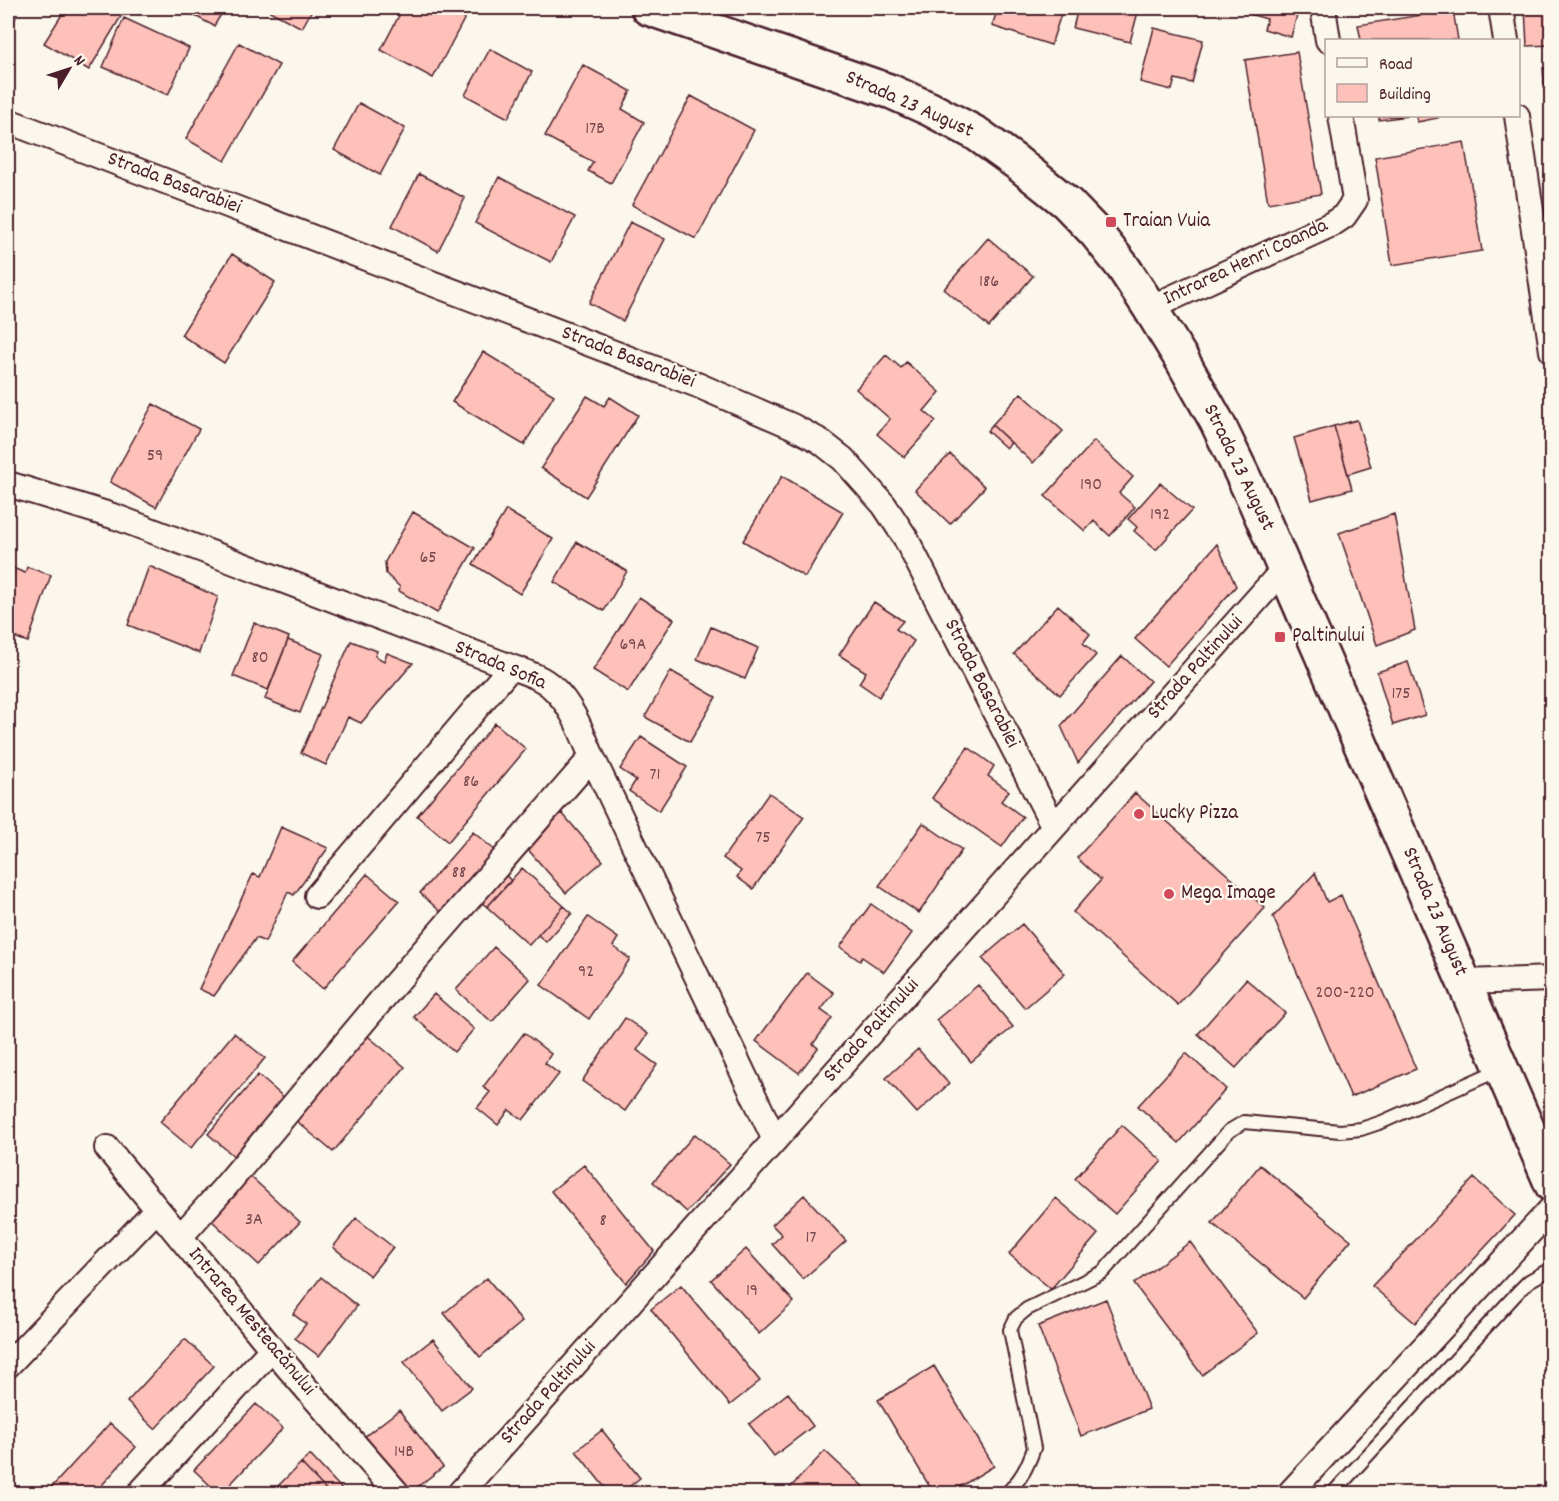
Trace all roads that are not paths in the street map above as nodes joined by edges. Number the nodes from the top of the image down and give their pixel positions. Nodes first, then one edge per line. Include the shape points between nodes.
1 (648, 8) edge
2 (1323, 8) edge
3 (1501, 8) edge
4 (1328, 39) edge
5 (1506, 39) edge
6 (1341, 117) edge
7 (1517, 117) edge
8 (8, 121) edge
9 (1150, 308) junction
10 (1551, 351) edge
11 (8, 484) edge
12 (1285, 568) junction
13 (511, 667) junction
14 (592, 757) junction
15 (1054, 827) junction
16 (316, 896) dead end
17 (1551, 979) edge
18 (1464, 982) junction
19 (1502, 1069) junction
20 (775, 1140) junction
21 (107, 1148) dead end
22 (1551, 1185) edge
23 (1551, 1208) edge
24 (157, 1209) junction
25 (180, 1237) junction
26 (1551, 1268) edge
27 (272, 1349) junction
28 (8, 1365) edge
29 (139, 1494) edge
30 (398, 1494) edge
31 (459, 1494) edge
32 (1006, 1494) edge
33 (1289, 1494) edge
34 (1332, 1494) edge

1 - 9 main road, Strada 23 August via 892,92 977,134 1067,203 1096,232
2 - 4 street
3 - 5 street
6 - 9 street, Intrarea Henri Coanda via 1355,200 1344,216
7 - 10 street
8 - 15 street, Strada Basarabiei via 695,384 820,441 843,459 884,505 905,537
9 - 12 main road, Strada 23 August via 1217,422
11 - 13 street, Strada Sofia via 116,517
12 - 15 street, Strada Paltinului
12 - 18 main road, Strada 23 August
13 - 14 street, Strada Sofia via 536,676 564,700
13 - 16 street
14 - 20 street, Strada Sofia
14 - 25 street
15 - 20 street, Strada Paltinului
17 - 18 street
18 - 19 main road, Strada 23 August
19 - 22 main road, Strada 23 August
19 - 32 lane via 1362,1129 1340,1131 1244,1122 1229,1131 1103,1272 1016,1318 1010,1330 1034,1448 1019,1480
20 - 31 street, Strada Paltinului
21 - 24 street, Intrarea Mesteacănului
23 - 33 street
24 - 25 street, Intrarea Mesteacănului
24 - 28 street
25 - 27 street, Intrarea Mesteacănului
26 - 34 lane via 1518,1292
27 - 29 street
27 - 30 street, Intrarea Mesteacănului

